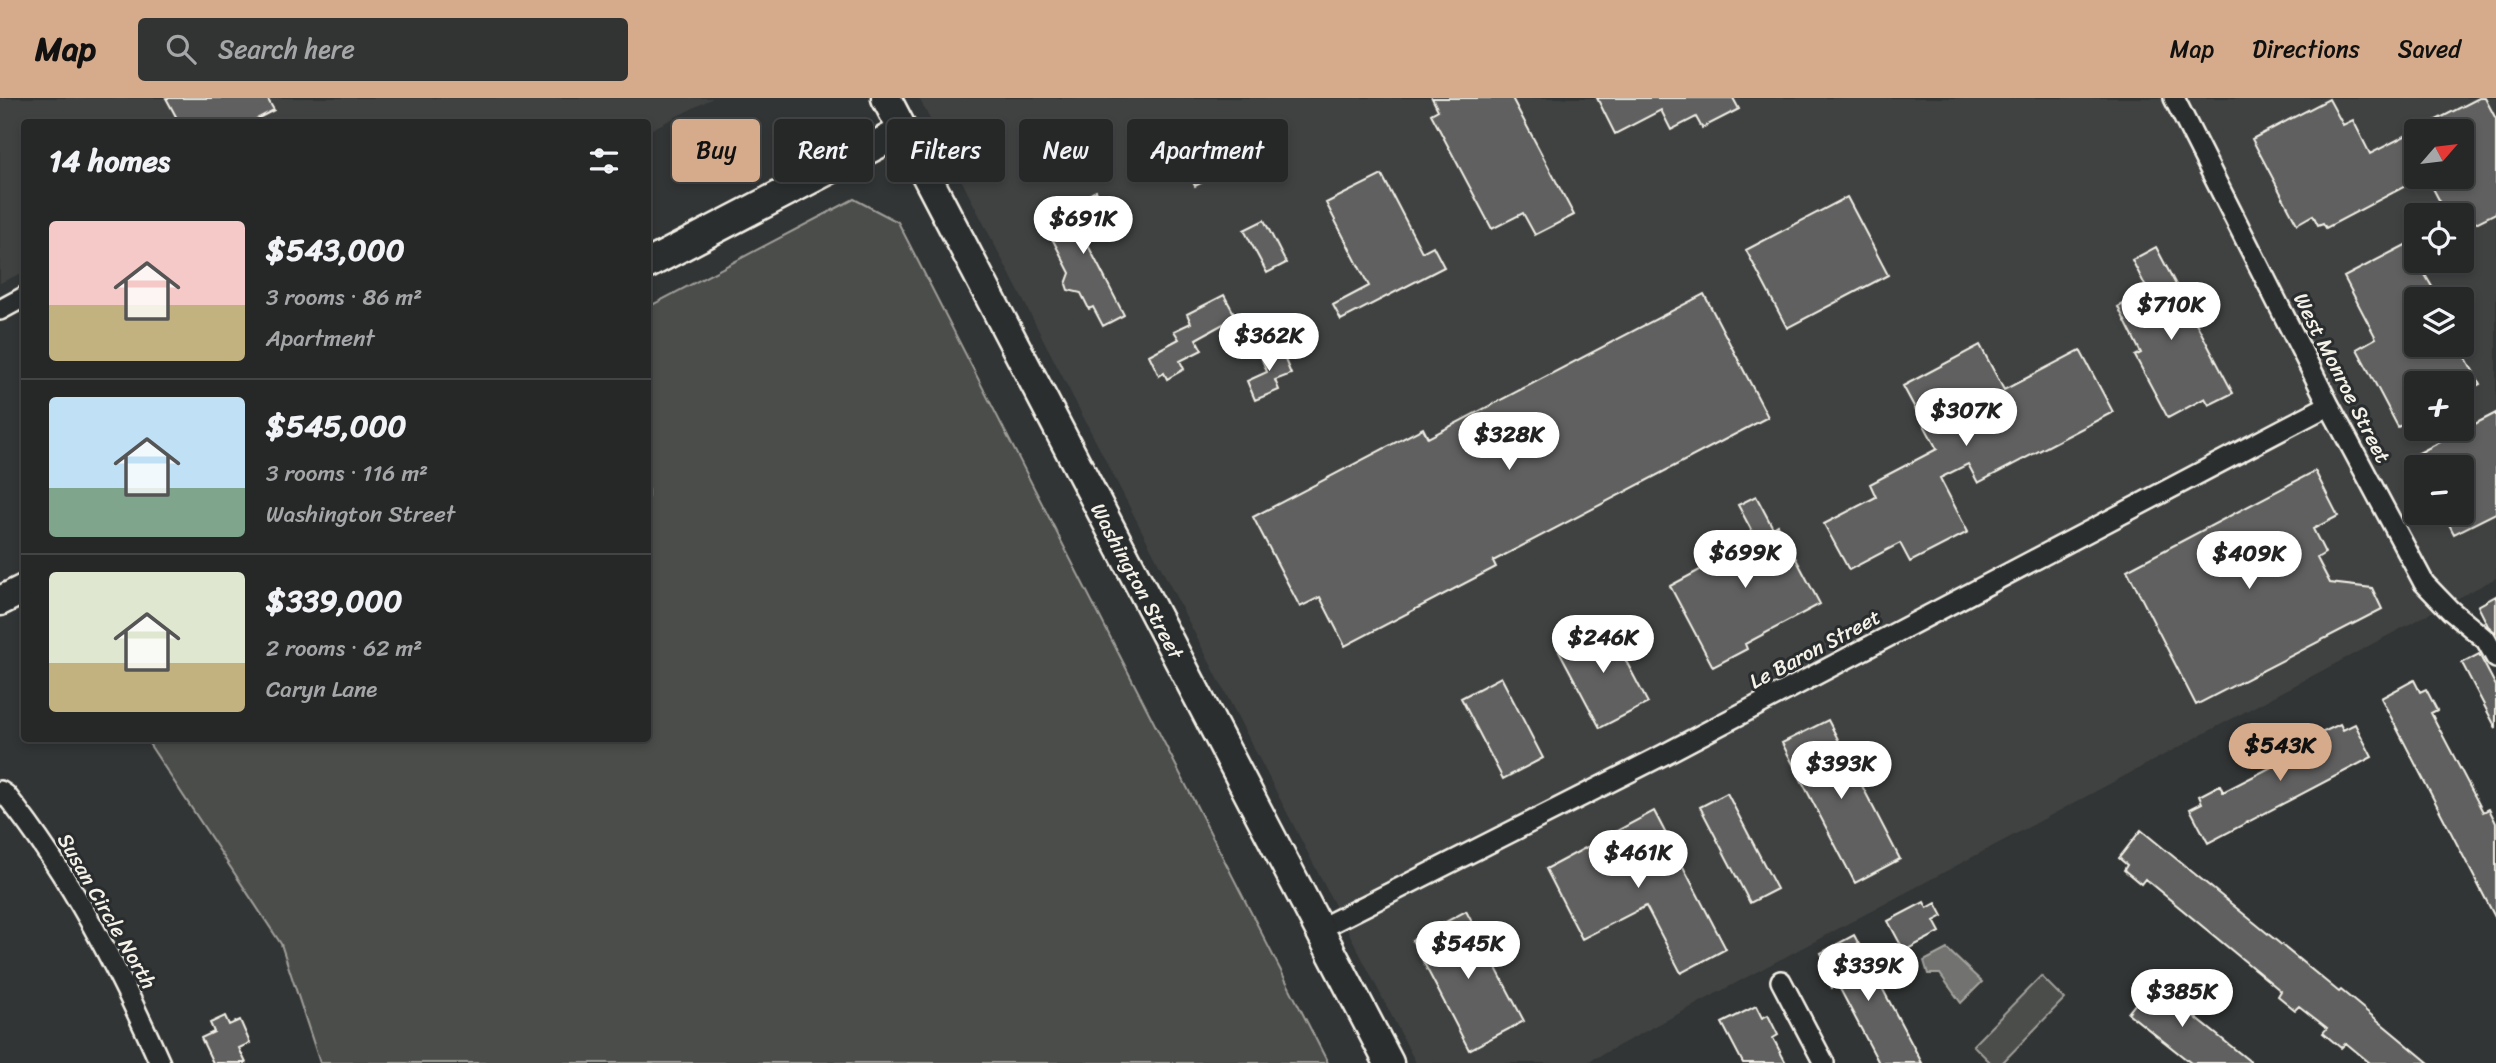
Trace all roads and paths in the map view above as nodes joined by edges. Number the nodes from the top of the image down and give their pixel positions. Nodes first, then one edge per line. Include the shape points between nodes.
1 (886, 98) edge
2 (2174, 98) edge
3 (896, 119) edge
4 (887, 139) edge
5 (929, 182) edge
6 (651, 262) edge
7 (21, 299) edge
8 (0, 310) edge
9 (2329, 405) junction
10 (21, 590) edge
11 (0, 601) edge
12 (2496, 658) edge
13 (0, 791) edge
14 (1319, 929) junction
15 (1782, 981) dead end
16 (160, 1063) edge
17 (1389, 1063) edge
18 (1824, 1063) edge

1 - 3 main road, Washington Street
2 - 9 street, West Monroe Street
4 - 6 main road
5 - 14 main road, Washington Street
7 - 8 street
9 - 12 street, West Monroe Street via 2424,583 2486,640
9 - 14 street, Le Baron Street via 1663,755
10 - 11 main road
13 - 16 street, Susan Circle North via 36,833 80,903 124,982
14 - 17 main road, Washington Street
15 - 18 street

